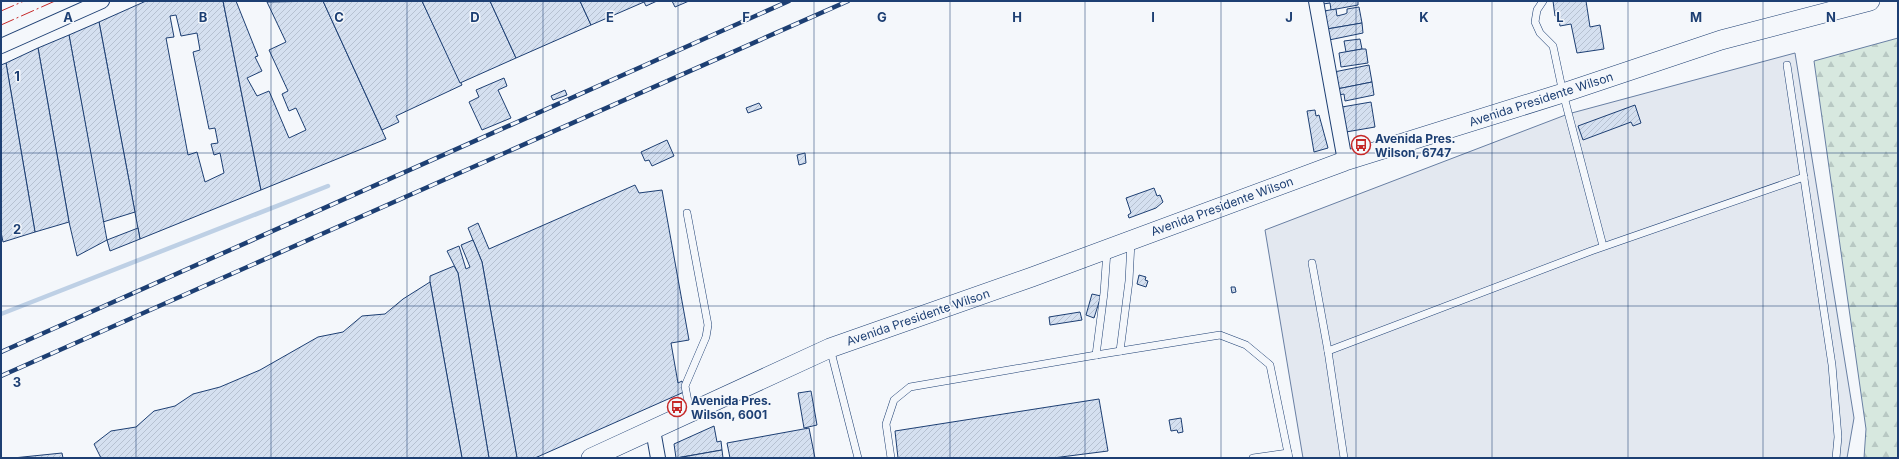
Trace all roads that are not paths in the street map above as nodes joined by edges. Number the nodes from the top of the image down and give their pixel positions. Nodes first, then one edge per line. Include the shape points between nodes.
1 (102, 1) edge
2 (1316, 1) edge
3 (1543, 1) edge
4 (1870, 1) edge
5 (1, 46) edge
6 (1787, 65) dead end
7 (1563, 93) junction
8 (1345, 160) junction
9 (1804, 177) junction
10 (687, 213) dead end
11 (1131, 240) junction
12 (1603, 246) junction
13 (1107, 249) junction
14 (1312, 264) dead end
15 (830, 348) junction
16 (1120, 351) junction
17 (1328, 351) junction
18 (1096, 354) junction
19 (690, 414) junction
20 (653, 430) junction
21 (1289, 455) edge
22 (591, 458) edge
23 (658, 458) edge
24 (858, 458) edge
25 (891, 458) edge
26 (1253, 458) edge
27 (1344, 458) edge
28 (1836, 458) edge

1 - 5 street
2 - 8 street
3 - 7 lane via 1537,10 1535,22 1540,33 1552,44
4 - 7 main road, Avenida Presidente Wilson via 1728,38
6 - 9 lane
7 - 8 main road, Avenida Presidente Wilson
7 - 12 lane
8 - 11 main road, Avenida Presidente Wilson
9 - 12 lane
9 - 28 lane via 1832,365 1838,437
10 - 19 lane via 708,325 706,337 685,386
11 - 13 main road, Avenida Presidente Wilson
11 - 16 lane via 1129,281
12 - 17 lane
13 - 15 main road, Avenida Presidente Wilson
13 - 18 lane
14 - 17 lane
15 - 19 main road, Avenida Presidente Wilson
15 - 24 lane
16 - 18 lane
16 - 21 lane via 1220,335 1246,346 1270,365
17 - 27 lane
18 - 25 lane via 910,387 894,400 886,424
19 - 20 main road, Avenida Presidente Wilson
20 - 22 main road, Avenida Presidente Wilson
20 - 23 street
21 - 26 lane

